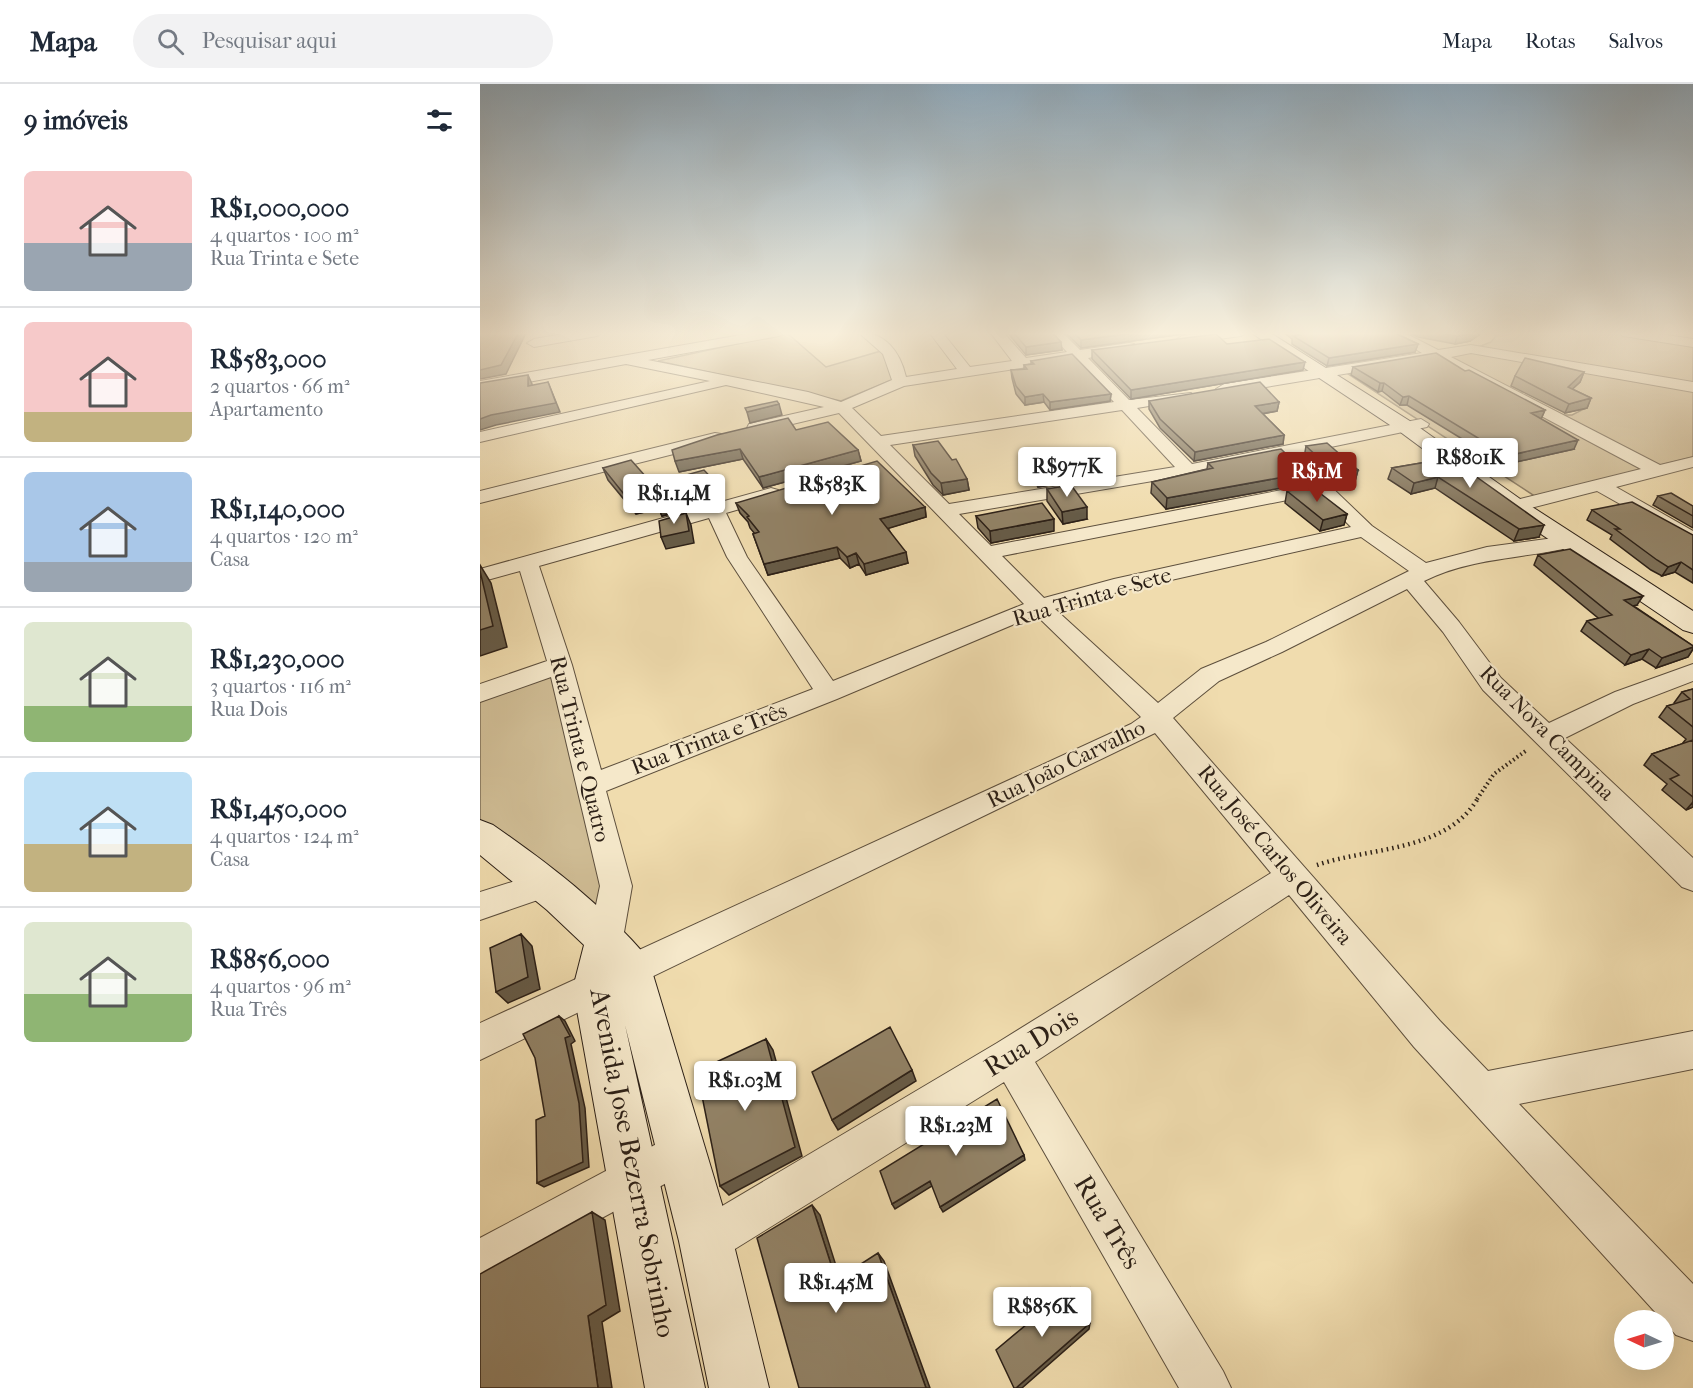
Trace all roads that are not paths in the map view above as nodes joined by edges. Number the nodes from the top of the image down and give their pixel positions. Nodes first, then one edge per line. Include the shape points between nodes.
1 (680, 393) edge
2 (779, 393) edge
3 (875, 393) edge
4 (1113, 393) edge
5 (1204, 393) edge
6 (1361, 393) edge
7 (1512, 393) edge
8 (1126, 406) junction
9 (842, 407) junction
10 (1413, 426) junction
11 (480, 436) edge
12 (1284, 451) junction
13 (880, 456) junction
14 (1693, 462) edge
15 (1666, 469) junction
16 (1188, 470) junction
17 (1693, 477) edge
18 (1600, 485) junction
19 (792, 488) edge
20 (1322, 488) junction
21 (480, 496) edge
22 (1525, 504) junction
23 (715, 510) junction
24 (946, 510) junction
25 (1365, 530) junction
26 (1693, 539) edge
27 (1569, 542) junction
28 (987, 553) junction
29 (528, 563) junction
30 (480, 576) edge
31 (1418, 576) junction
32 (1693, 603) edge
33 (1040, 606) junction
34 (1693, 624) edge
35 (560, 665) junction
36 (1693, 672) edge
37 (480, 693) edge
38 (828, 693) junction
39 (1157, 717) junction
40 (1547, 735) junction
41 (589, 786) junction
42 (480, 835) edge
43 (1292, 876) junction
44 (1693, 878) edge
45 (547, 884) junction
46 (480, 906) edge
47 (611, 966) junction
48 (480, 1042) edge
49 (1693, 1050) edge
50 (1010, 1056) junction
51 (1481, 1092) junction
52 (681, 1152) junction
53 (633, 1177) junction
54 (706, 1241) junction
55 (480, 1262) edge
56 (1693, 1318) edge
57 (675, 1388) edge
58 (739, 1388) edge
59 (1206, 1388) edge

1 - 11 street
2 - 9 street
3 - 9 street
4 - 8 street
5 - 8 street
6 - 10 main road
7 - 15 street
8 - 13 street
8 - 16 street
9 - 13 street, Rua José Carlos Oliveira
9 - 21 street
10 - 12 street
10 - 22 main road
12 - 16 street
12 - 20 street
13 - 24 street, Rua José Carlos Oliveira
14 - 15 street
15 - 17 street
15 - 18 street
16 - 24 street
18 - 22 street
18 - 26 street
19 - 23 street
20 - 25 street
20 - 28 street
22 - 27 main road
22 - 32 main road
23 - 29 street
23 - 38 street via 737,557
24 - 28 street, Rua José Carlos Oliveira
25 - 31 street
25 - 33 street, Rua Trinta e Sete
27 - 31 street, Rua João Carvalho via 1478,555
27 - 34 main road
28 - 33 street, Rua José Carlos Oliveira
29 - 30 street
29 - 35 street, Rua Trinta e Quatro
31 - 39 street, Rua João Carvalho via 1210,675
31 - 40 street, Rua Nova Campina via 1492,684
33 - 38 street, Rua Trinta e Sete
33 - 39 street, Rua José Carlos Oliveira
35 - 37 street
35 - 41 street, Rua Trinta e Quatro
36 - 40 street via 1624,698
38 - 41 street, Rua Trinta e Três
39 - 43 street, Rua José Carlos Oliveira
39 - 47 street, Rua João Carvalho via 1140,731
40 - 44 street, Rua Nova Campina
41 - 47 street, Rua Trinta e Quatro via 616,886
42 - 45 main road
43 - 50 street, Rua Dois
43 - 51 street, Rua José Carlos Oliveira
45 - 46 street
45 - 47 main road
47 - 48 street, Rua João Carvalho
47 - 52 main road, Avenida Jose Bezerra Sobrinho
47 - 53 main road, Avenida Jose Bezerra Sobrinho
49 - 51 street
50 - 54 street, Rua Dois
50 - 59 street, Rua Três
51 - 56 street, Rua José Carlos Oliveira
52 - 53 street
52 - 54 main road, Avenida Jose Bezerra Sobrinho
53 - 55 street
53 - 57 main road, Avenida Jose Bezerra Sobrinho
54 - 58 main road, Avenida Jose Bezerra Sobrinho

